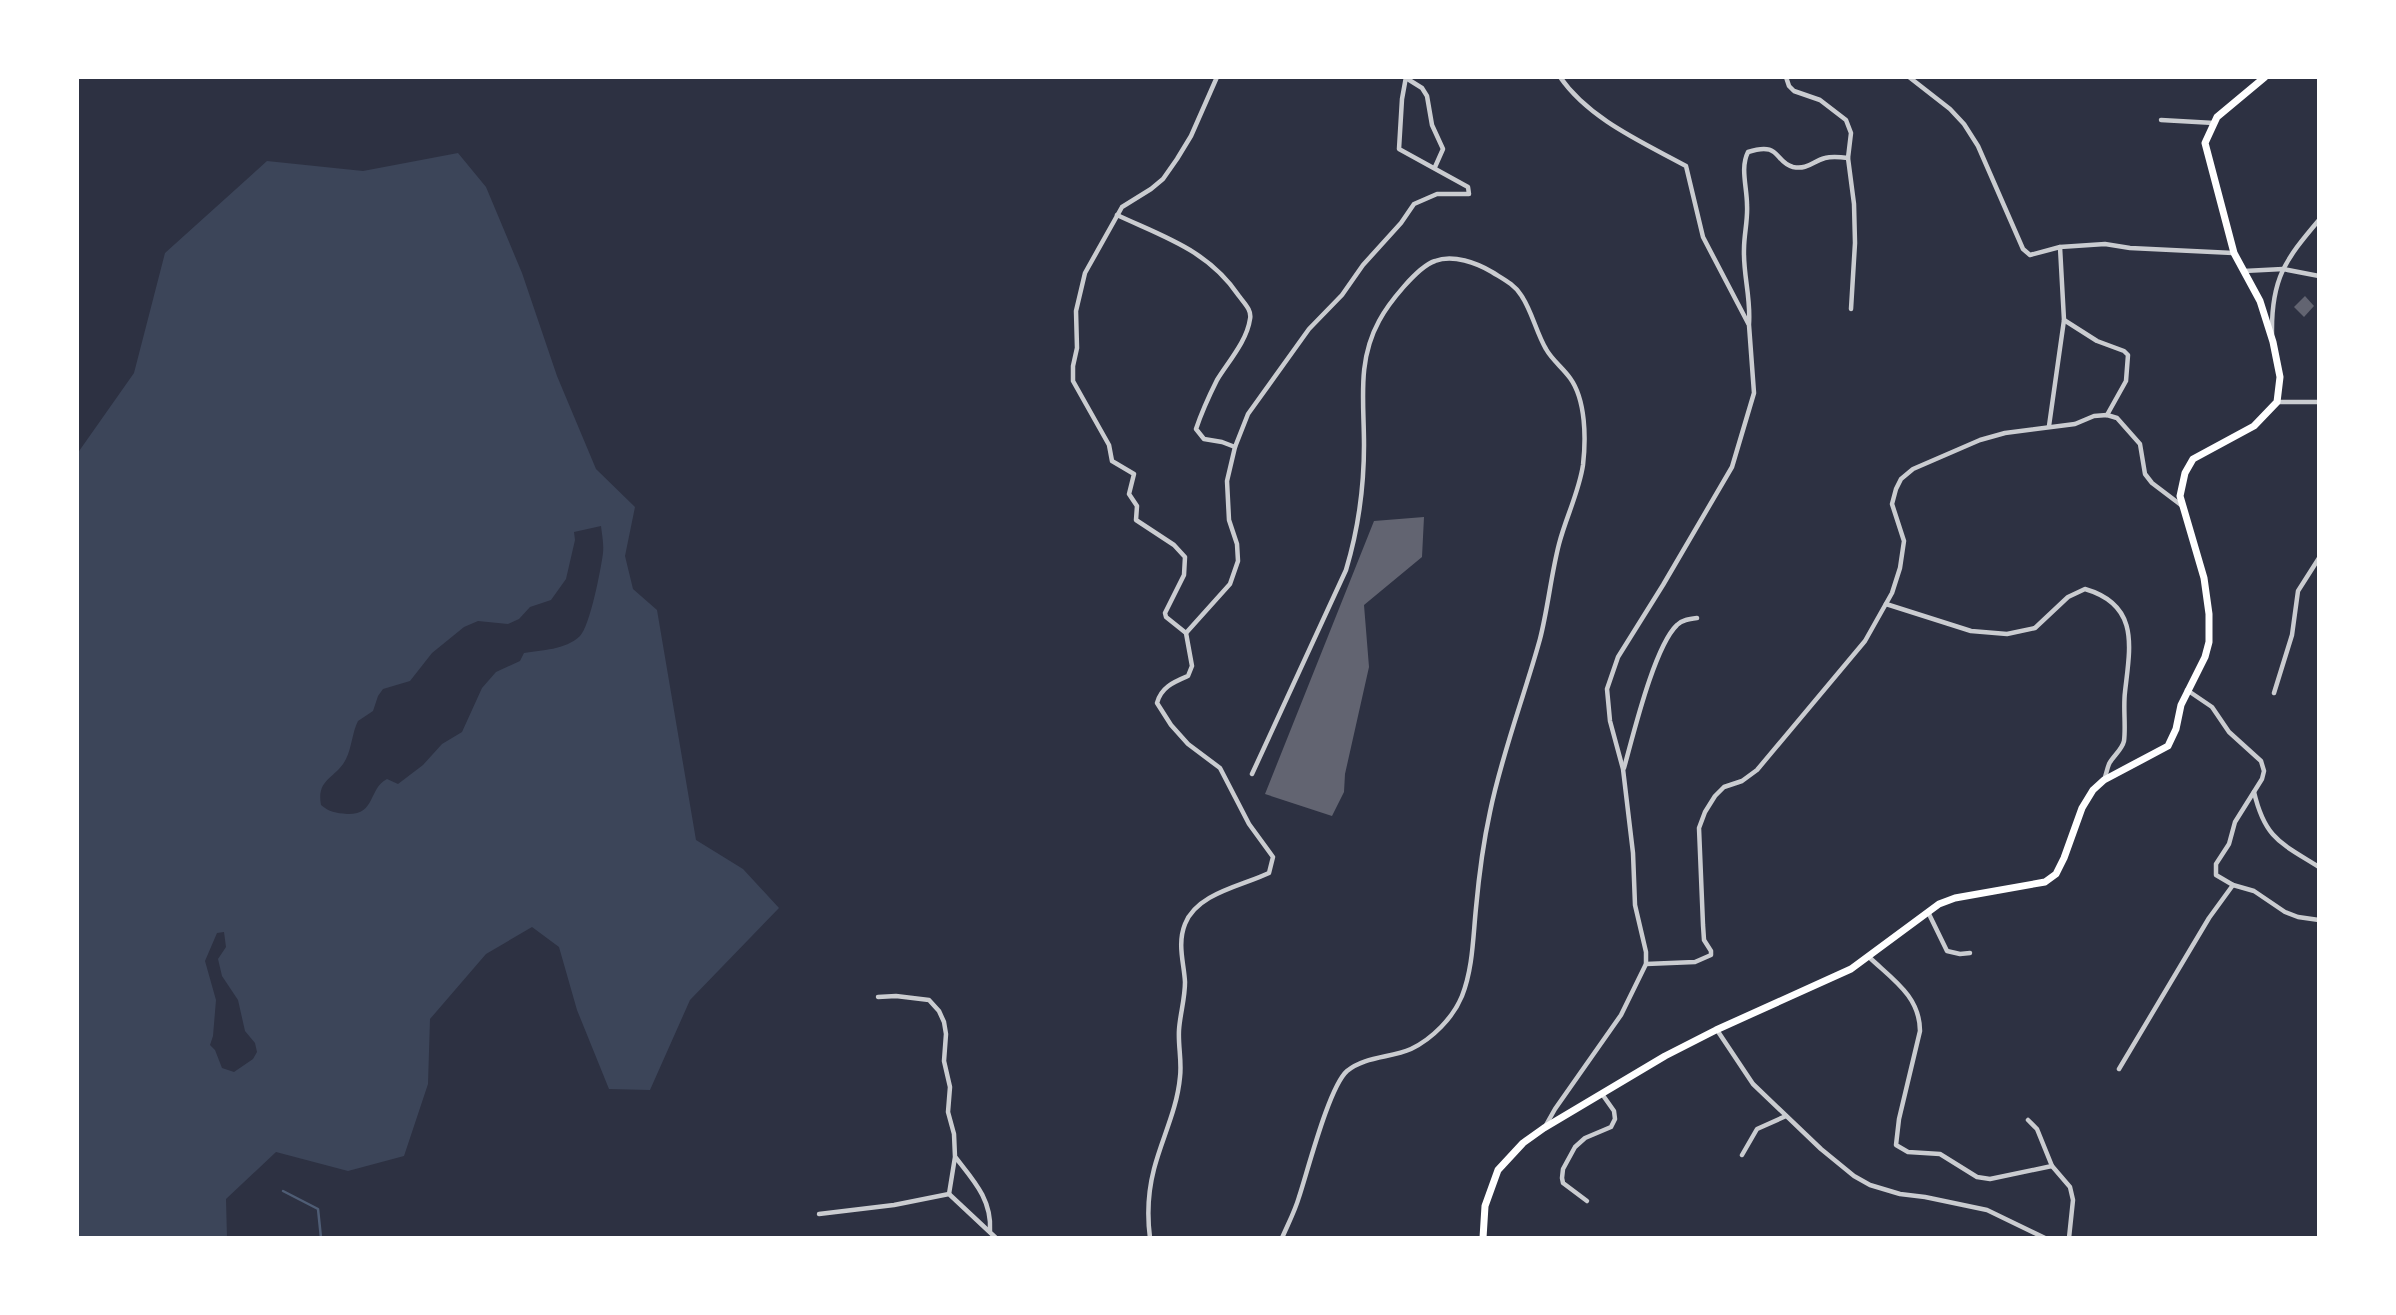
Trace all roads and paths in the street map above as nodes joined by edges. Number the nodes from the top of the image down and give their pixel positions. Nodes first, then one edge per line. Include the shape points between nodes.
1 (1217, 77) edge
2 (1560, 77) edge
3 (1786, 77) edge
4 (1909, 77) edge
5 (2265, 77) edge
6 (1406, 78) edge
7 (2161, 120) dead end
8 (2215, 123) junction
9 (1848, 158) junction
10 (1436, 167) junction
11 (1116, 215) junction
12 (2318, 221) edge
13 (2060, 247) junction
14 (2234, 253) junction
15 (2283, 269) junction
16 (2244, 271) junction
17 (2319, 276) edge
18 (1851, 309) dead end
19 (2064, 320) junction
20 (1749, 325) junction
21 (2273, 342) junction
22 (2277, 402) junction
23 (2319, 402) edge
24 (2107, 415) junction
25 (2049, 426) junction
26 (1236, 447) junction
27 (2182, 505) junction
28 (2319, 558) edge
29 (1886, 604) junction
30 (1696, 618) dead end
31 (1186, 633) junction
32 (2187, 690) junction
33 (2274, 693) dead end
34 (1623, 769) junction
35 (1252, 774) dead end
36 (2104, 780) junction
37 (2254, 791) junction
38 (2319, 867) edge
39 (2233, 886) junction
40 (1928, 912) junction
41 (2319, 920) edge
42 (1970, 953) dead end
43 (1869, 957) junction
44 (1646, 964) junction
45 (878, 997) dead end
46 (1716, 1030) junction
47 (2119, 1069) dead end
48 (1602, 1094) junction
49 (1786, 1116) junction
50 (2028, 1120) dead end
51 (1544, 1128) junction
52 (1742, 1155) dead end
53 (955, 1157) junction
54 (2052, 1167) junction
55 (949, 1194) junction
56 (1587, 1201) dead end
57 (819, 1214) dead end
58 (990, 1231) junction
59 (996, 1238) edge
60 (1150, 1238) edge
61 (1282, 1238) edge
62 (1483, 1238) edge
63 (2045, 1238) edge
64 (2069, 1238) edge

1 - 11 street via 1191,136 1163,179
2 - 20 street via 1599,116 1686,166 1703,237
3 - 9 street via 1794,90 1820,100 1846,120 1851,133
4 - 13 street via 1964,124 2023,249 2039,255
5 - 8 highway via 2228,106
6 - 10 street via 1427,96 1432,125 1443,149
6 - 10 street via 1399,149
7 - 8 street
8 - 14 highway via 2205,143
9 - 18 street via 1855,243
9 - 20 street via 1824,158 1798,168 1771,149 1748,152 1743,161
10 - 26 street via 1468,187 1469,194 1437,194 1414,204 1309,329 1248,414
11 - 26 street via 1198,254 1227,278 1249,310 1250,322 1196,429 1204,439
11 - 31 street via 1085,273 1076,311 1073,381 1109,445 1112,461 1134,474 1129,494 1137,506 1136,520 1185,556 1184,575 1165,613
12 - 15 street
13 - 14 street via 2105,244
13 - 19 street
14 - 16 highway
15 - 16 street
15 - 17 street
15 - 21 street via 2273,301
16 - 21 highway
19 - 24 street via 2128,355 2126,381
19 - 25 street
20 - 34 street via 1754,393 1732,467 1618,657 1607,690
21 - 22 highway via 2280,377
22 - 23 street
22 - 27 highway via 2254,426 2193,459 2183,481
24 - 25 street
24 - 27 street via 2118,418 2140,443 2152,483
25 - 29 street via 1980,440 1913,469 1901,479 1892,504 1904,541 1900,568
26 - 31 street via 1227,481 1238,561 1230,584
27 - 32 highway via 2198,553 2209,614 2204,657
28 - 33 street via 2298,591 2292,635
29 - 36 street via 1971,631 2007,635 2035,628 2068,597 2085,589 2109,600 2127,622 2130,652 2124,741 2109,762
29 - 44 street via 1865,642 1757,770 1724,787 1705,812 1699,828 1700,883 1704,940 1711,955 1695,962
30 - 34 street via 1678,624 1661,651
31 - 60 street via 1192,666 1188,676 1169,684 1157,702 1188,744 1220,768 1249,824 1270,850 1273,864 1269,873 1197,907 1185,923 1180,1077 1154,1170
32 - 36 highway via 2168,746
32 - 37 street via 2212,707 2229,732 2261,761 2264,771
34 - 44 street via 1635,905
35 - 61 street via 1346,570 1361,498 1365,353 1380,320 1423,268 1435,260 1451,259 1480,265 1523,296 1546,351 1580,396 1583,463 1558,548 1539,643 1490,807 1471,964 1462,996 1437,1031 1409,1050 1384,1055 1346,1072 1333,1095
36 - 40 highway via 2082,808 2064,858 2045,883 1955,898
37 - 38 street via 2269,831
37 - 39 street via 2216,864 2216,876
39 - 41 street via 2254,891 2285,912
39 - 47 street
40 - 42 street via 1947,951
40 - 43 highway
43 - 46 highway
43 - 54 street via 1907,992 1920,1017 1896,1145 1908,1152 1940,1154 1977,1177 1990,1179
44 - 51 street via 1621,1015
45 - 53 street via 929,1000 944,1022
46 - 48 highway
46 - 49 street via 1752,1084
48 - 51 highway
48 - 56 street via 1615,1119 1575,1147 1563,1169 1563,1183
49 - 52 street via 1757,1129
49 - 63 street via 1870,1185 1900,1195 1987,1210
50 - 54 street via 2037,1129
51 - 62 highway via 1498,1170 1485,1206
53 - 55 street
53 - 58 street via 986,1200
54 - 64 street via 2070,1187
55 - 57 street
55 - 58 street
58 - 59 street

